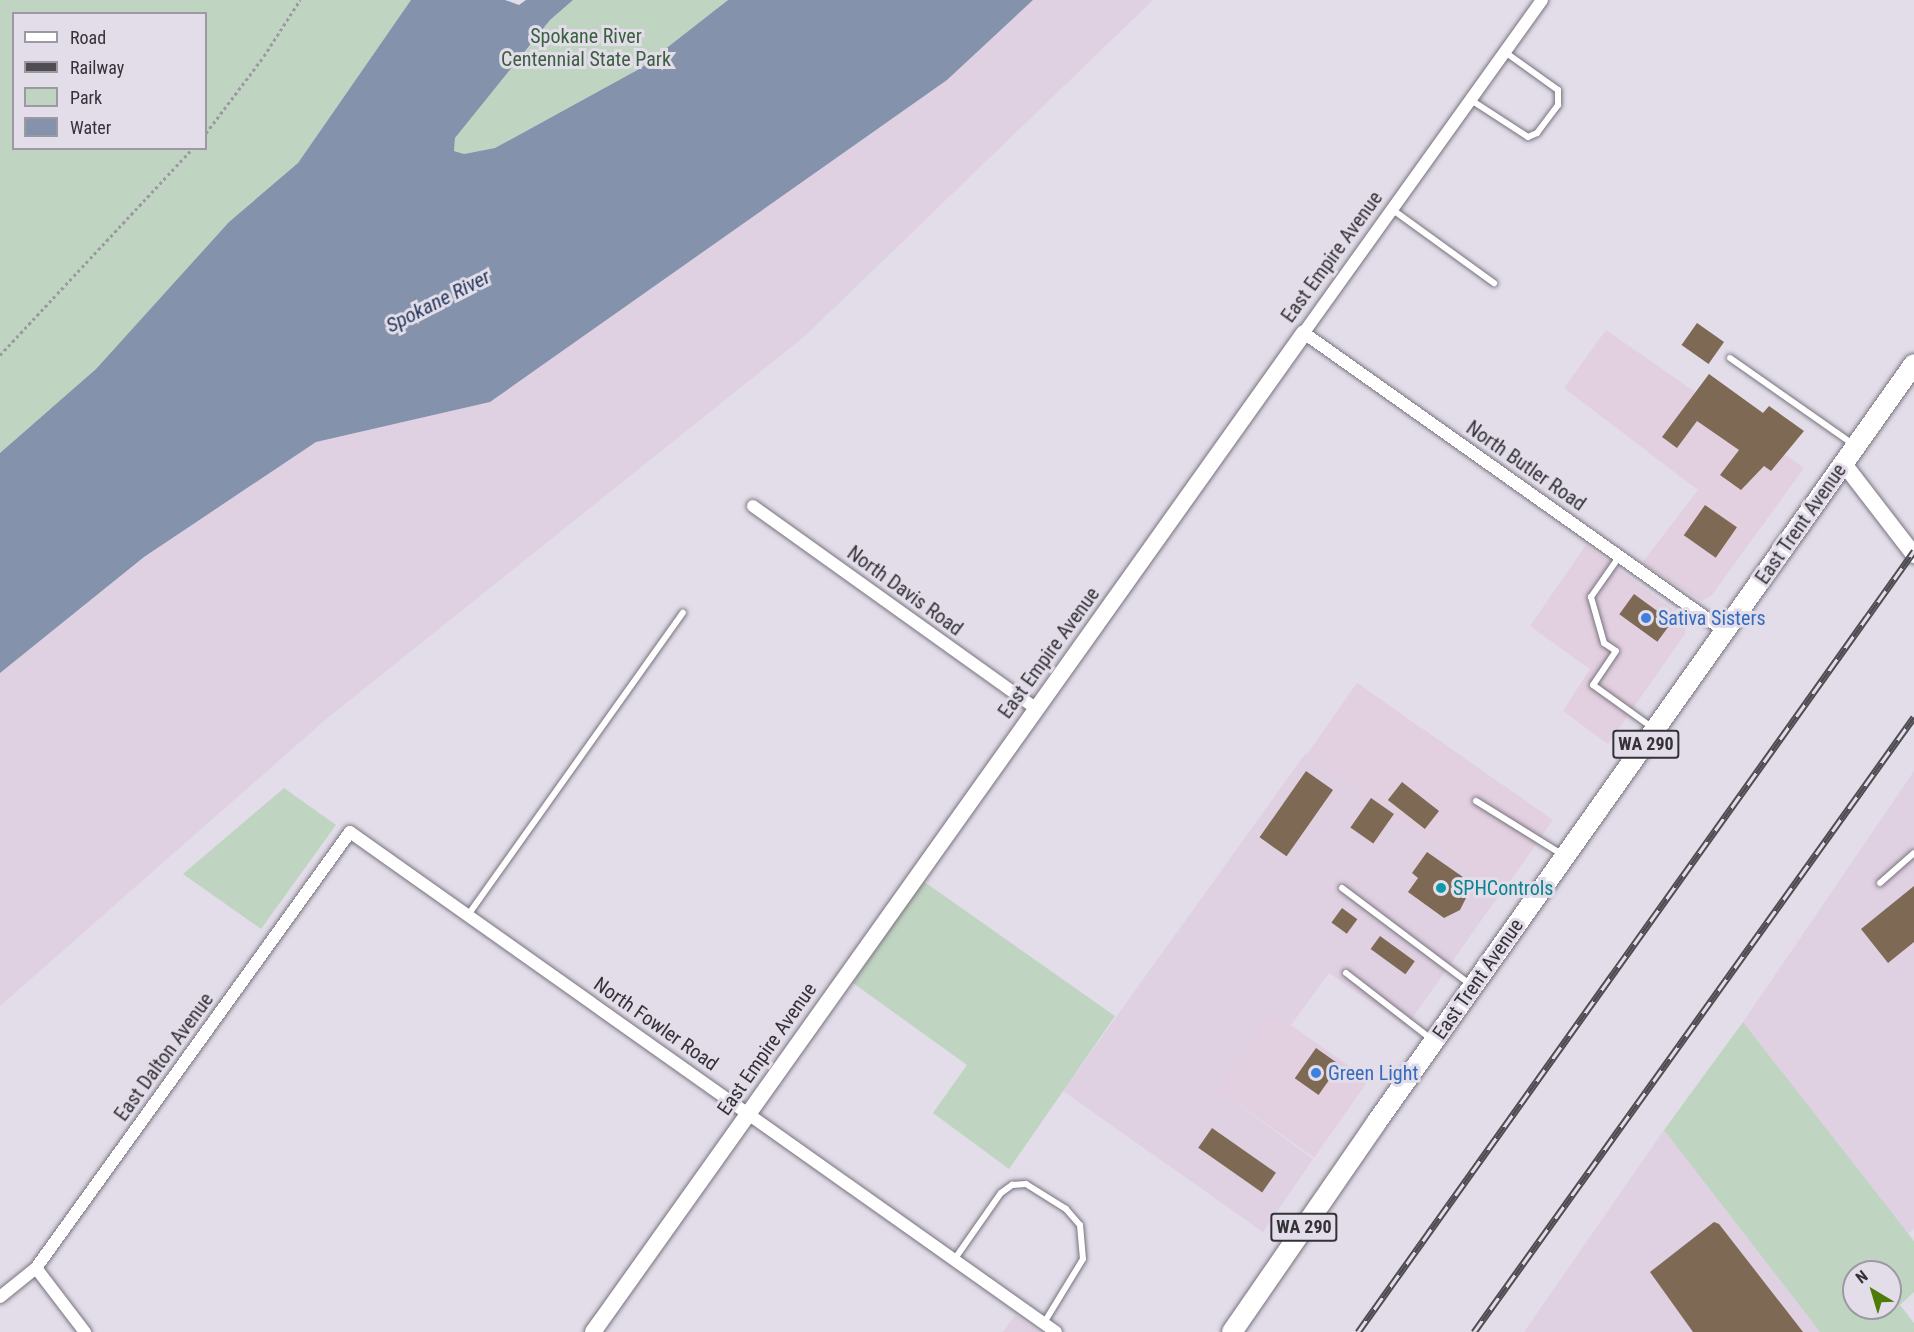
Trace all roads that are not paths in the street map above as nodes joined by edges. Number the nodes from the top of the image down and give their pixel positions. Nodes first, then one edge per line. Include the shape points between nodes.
1 (1542, 0) edge
2 (1506, 52) junction
3 (1471, 100) junction
4 (1392, 209) junction
5 (1494, 283) dead end
6 (1304, 333) junction
7 (1730, 358) dead end
8 (1914, 364) edge
9 (1856, 447) junction
10 (1844, 464) junction
11 (753, 506) dead end
12 (1914, 555) edge
13 (1619, 557) junction
14 (683, 613) dead end
15 (1726, 632) junction
16 (1035, 708) junction
17 (1656, 730) junction
18 (1476, 801) dead end
19 (350, 832) joint
20 (1914, 853) edge
21 (1566, 856) junction
22 (1880, 883) dead end
23 (1342, 888) dead end
24 (468, 915) junction
25 (1346, 973) dead end
26 (1473, 986) junction
27 (1434, 1041) junction
28 (747, 1113) junction
29 (954, 1260) junction
30 (36, 1268) junction
31 (0, 1297) edge
32 (1044, 1323) junction
33 (86, 1332) edge
34 (593, 1332) edge
35 (1056, 1332) edge
36 (1232, 1332) edge

1 - 2 street, East Empire Avenue
2 - 3 street, East Empire Avenue
2 - 3 lane via 1558,90 1558,105 1537,133 1528,137
3 - 4 street, East Empire Avenue
4 - 5 lane
4 - 6 street, East Empire Avenue
6 - 13 street, North Butler Road
6 - 16 street, East Empire Avenue
7 - 9 lane
8 - 9 main road, East Trent Avenue / WA 290
9 - 10 main road, East Trent Avenue / WA 290
10 - 12 street
10 - 15 main road, East Trent Avenue / WA 290
11 - 16 street, North Davis Road
13 - 15 street, North Butler Road
13 - 17 lane via 1591,597 1604,643 1616,651 1593,685
14 - 24 lane
15 - 17 main road, East Trent Avenue / WA 290
16 - 28 street, East Empire Avenue
17 - 21 main road, East Trent Avenue / WA 290
18 - 21 lane
19 - 24 street, North Fowler Road
19 - 30 street, East Dalton Avenue
20 - 22 lane
21 - 26 main road, East Trent Avenue / WA 290
23 - 26 lane
24 - 28 street, North Fowler Road
25 - 27 lane
26 - 27 main road, East Trent Avenue / WA 290
27 - 36 main road, East Trent Avenue / WA 290
28 - 29 street, North Fowler Road
28 - 34 street, East Empire Avenue
29 - 32 street, North Fowler Road
29 - 32 lane via 1001,1193 1012,1185 1026,1184 1066,1209 1080,1225 1083,1259
30 - 31 street, East Dalton Avenue
30 - 33 street
32 - 35 street, North Fowler Road

